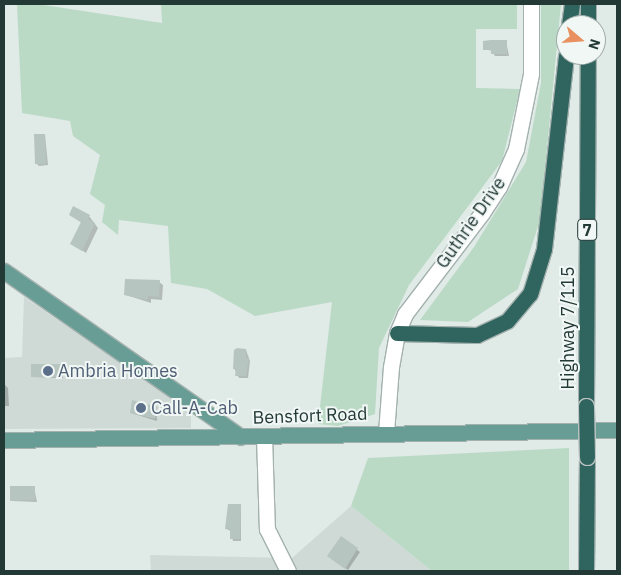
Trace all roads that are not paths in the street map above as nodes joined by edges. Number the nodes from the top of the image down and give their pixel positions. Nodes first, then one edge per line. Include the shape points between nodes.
1 (532, 4) edge
2 (565, 65) edge
3 (588, 65) edge
4 (4, 271) edge
5 (397, 334) junction
6 (617, 430) edge
7 (386, 433) junction
8 (264, 436) junction
9 (241, 437) junction
10 (4, 440) edge
11 (288, 571) edge
12 (586, 571) edge

1 - 5 street, Guthrie Drive via 531,74 521,132 510,165 482,213 418,295
2 - 5 highway via 544,249 530,294 507,321 477,335
3 - 12 highway, Highway 7/115 / 7, bridge
4 - 9 main road
5 - 7 street, Guthrie Drive
6 - 7 main road, Bensfort Road
7 - 8 main road, Bensfort Road
8 - 9 main road, Bensfort Road
8 - 11 street via 267,529
9 - 10 main road, Bensfort Road

